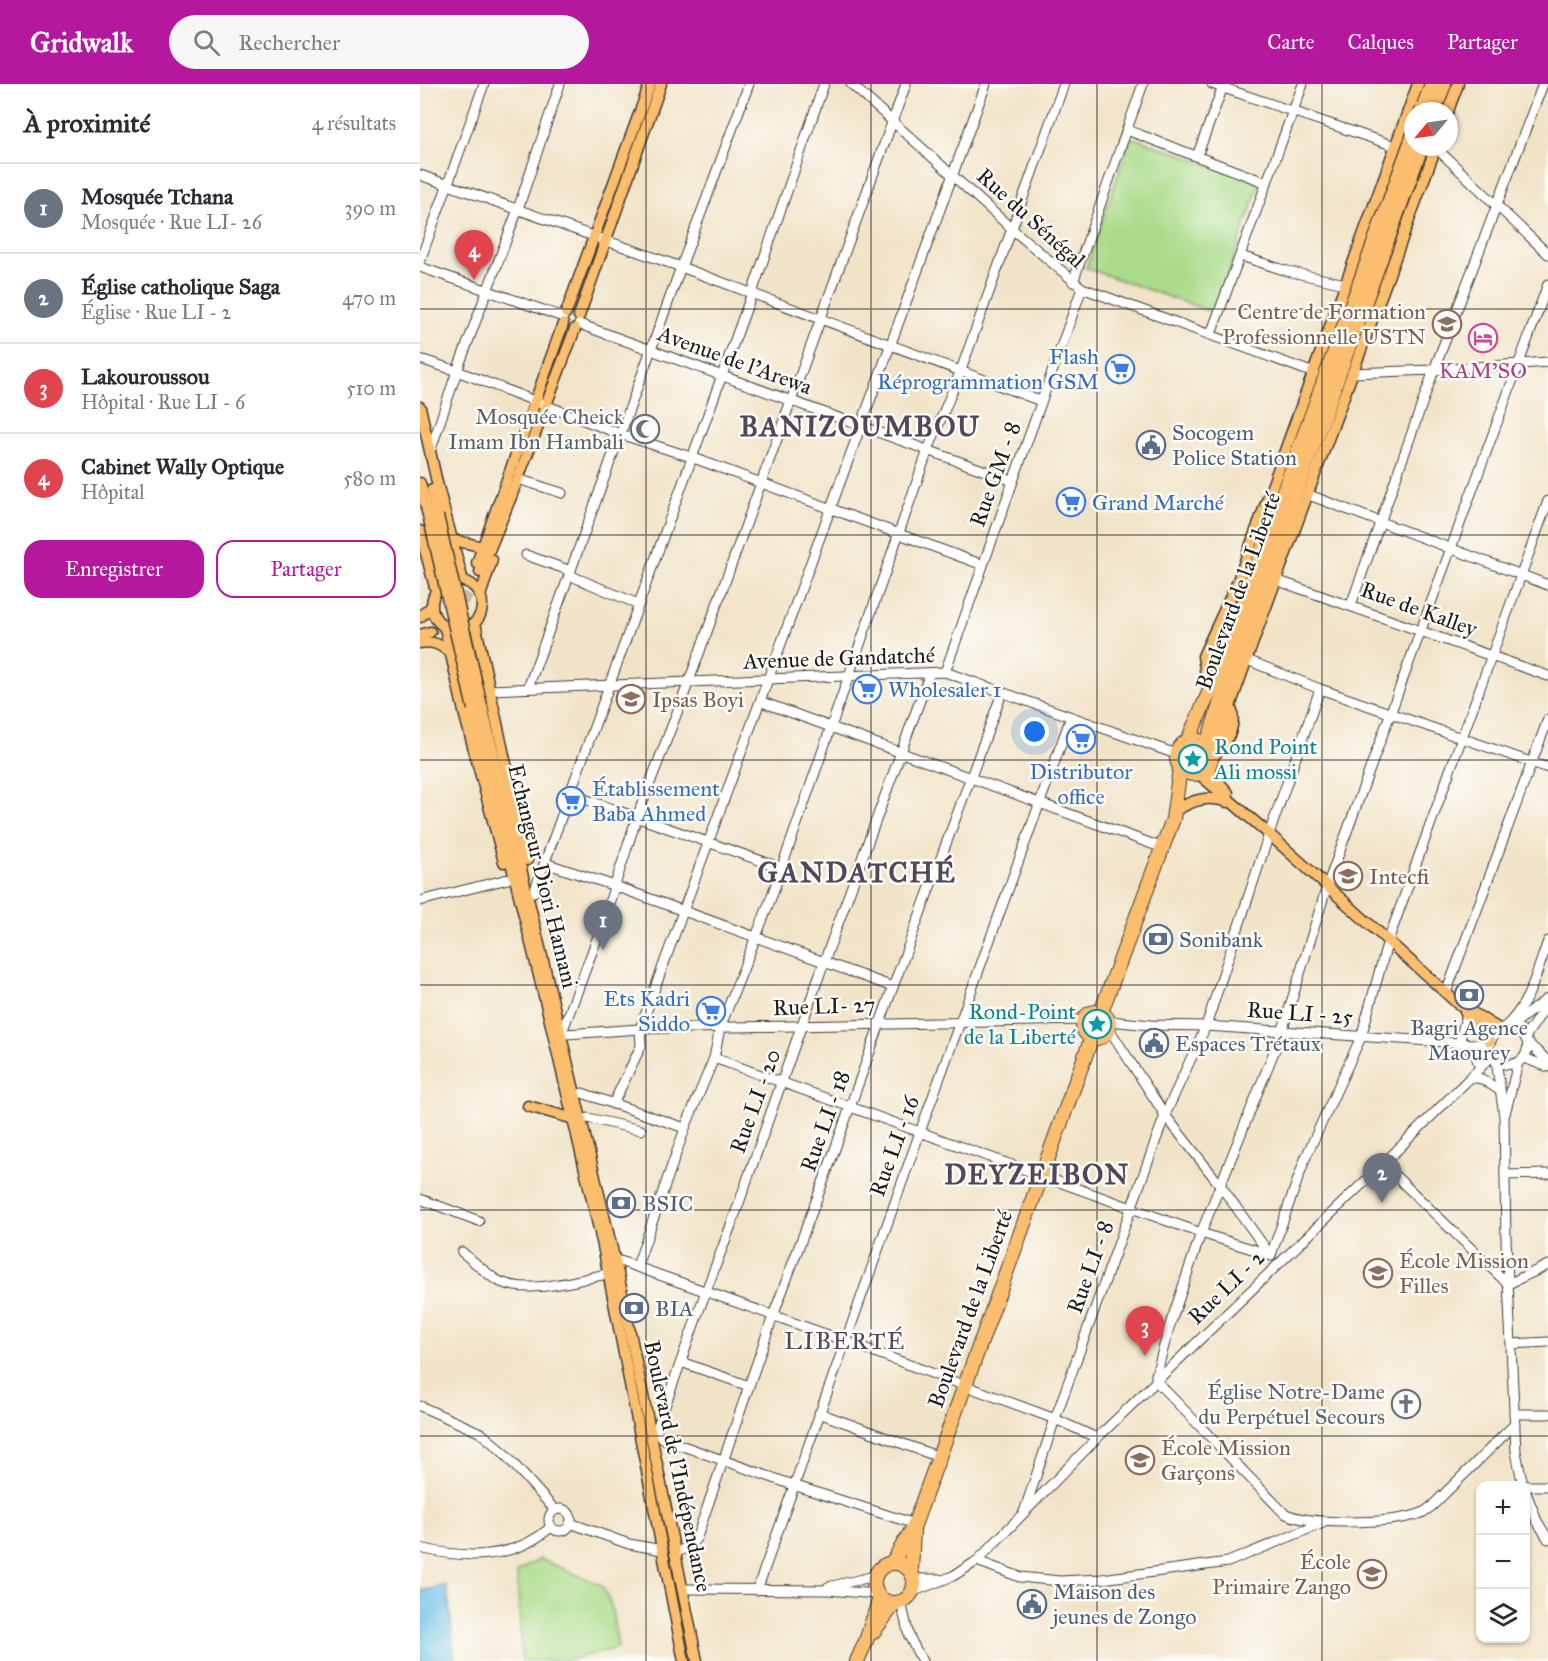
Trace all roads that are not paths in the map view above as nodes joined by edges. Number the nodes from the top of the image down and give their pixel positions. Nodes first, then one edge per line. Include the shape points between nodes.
1 (484, 84) edge
2 (560, 84) edge
3 (650, 84) edge
4 (662, 84) edge
5 (749, 84) edge
6 (824, 84) edge
7 (851, 84) edge
8 (906, 84) edge
9 (986, 84) edge
10 (1064, 84) edge
11 (1143, 84) edge
12 (1212, 84) edge
13 (1303, 84) edge
14 (1418, 84) edge
15 (1432, 84) edge
16 (1444, 84) edge
17 (1458, 84) edge
18 (1543, 84) edge
19 (1223, 86) edge
20 (1425, 102) edge
21 (1437, 102) edge
22 (1451, 102) edge
23 (1293, 112) junction
24 (893, 121) junction
25 (1127, 130) junction
26 (1395, 146) junction
27 (1197, 156) junction
28 (1406, 156) edge
29 (1418, 156) edge
30 (1433, 156) edge
31 (1445, 156) edge
32 (420, 175) edge
33 (953, 175) junction
34 (1267, 183) junction
35 (448, 184) junction
36 (1497, 206) junction
37 (518, 209) junction
38 (1012, 230) junction
39 (594, 237) junction
40 (606, 241) junction
41 (1548, 254) edge
42 (1241, 256) junction
43 (420, 261) edge
44 (420, 267) edge
45 (681, 267) junction
46 (1073, 282) junction
47 (1345, 284) junction
48 (1548, 284) edge
49 (1082, 288) junction
50 (487, 291) junction
51 (752, 293) junction
52 (564, 318) junction
53 (820, 319) junction
54 (578, 323) junction
55 (1211, 334) junction
56 (891, 345) junction
57 (651, 350) junction
58 (420, 359) edge
59 (1548, 362) edge
60 (1518, 364) junction
61 (961, 370) junction
62 (1434, 370) junction
63 (457, 371) junction
64 (1314, 373) junction
65 (1352, 373) junction
66 (720, 375) junction
67 (535, 400) junction
68 (790, 401) junction
69 (1041, 401) junction
70 (546, 405) junction
71 (420, 407) edge
72 (860, 426) junction
73 (620, 434) junction
74 (420, 437) edge
75 (928, 450) junction
76 (430, 452) junction
77 (691, 458) junction
78 (518, 479) junction
79 (1013, 481) junction
80 (420, 483) edge
81 (761, 483) junction
82 (503, 488) junction
83 (562, 493) dead end
84 (1309, 495) junction
85 (511, 496) junction
86 (1548, 501) edge
87 (831, 510) junction
88 (434, 517) junction
89 (1381, 522) junction
90 (420, 531) edge
91 (899, 534) junction
92 (454, 540) junction
93 (422, 543) edge
94 (479, 546) junction
95 (1451, 550) junction
96 (526, 555) dead end
97 (983, 565) junction
98 (570, 573) junction
99 (1521, 575) junction
100 (1276, 580) junction
101 (464, 581) junction
102 (1548, 585) edge
103 (436, 591) junction
104 (480, 596) junction
105 (638, 604) junction
106 (1351, 605) junction
107 (431, 607) junction
108 (420, 617) edge
109 (475, 623) junction
110 (445, 628) junction
111 (1422, 631) junction
112 (424, 635) edge
113 (450, 652) junction
114 (1491, 656) junction
115 (1247, 660) junction
116 (945, 672) junction
117 (930, 673) junction
118 (850, 676) junction
119 (1548, 676) edge
120 (769, 679) junction
121 (688, 684) junction
122 (610, 686) junction
123 (528, 688) junction
124 (1320, 689) junction
125 (489, 690) junction
126 (1002, 693) junction
127 (1209, 694) junction
128 (762, 702) junction
129 (477, 707) junction
130 (1392, 713) junction
131 (1071, 717) junction
132 (1548, 718) edge
133 (831, 727) junction
134 (1463, 738) junction
135 (1188, 740) junction
136 (900, 753) junction
137 (1176, 754) junction
138 (1204, 762) junction
139 (1532, 762) junction
140 (1180, 768) junction
141 (1548, 768) edge
142 (970, 778) junction
143 (570, 795) junction
144 (1040, 803) junction
145 (1236, 806) junction
146 (1176, 813) junction
147 (637, 817) junction
148 (1269, 834) junction
149 (709, 843) junction
150 (1163, 848) junction
151 (526, 855) junction
152 (545, 863) junction
153 (782, 868) junction
154 (508, 879) junction
155 (615, 886) junction
156 (1327, 886) junction
157 (534, 892) junction
158 (420, 901) edge
159 (532, 912) junction
160 (684, 912) junction
161 (756, 938) junction
162 (1388, 941) junction
163 (1548, 942) edge
164 (527, 944) junction
165 (824, 962) junction
166 (892, 987) junction
167 (1446, 993) junction
168 (1548, 998) edge
169 (549, 1002) junction
170 (1457, 1003) junction
171 (1548, 1003) edge
172 (1467, 1014) junction
173 (1084, 1020) junction
174 (960, 1021) junction
175 (1106, 1021) junction
176 (880, 1023) junction
177 (1206, 1026) junction
178 (802, 1027) junction
179 (1506, 1027) junction
180 (720, 1028) junction
181 (640, 1029) junction
182 (565, 1031) junction
183 (1282, 1032) junction
184 (1092, 1037) junction
185 (1361, 1037) junction
186 (1527, 1040) junction
187 (1462, 1043) junction
188 (1489, 1043) junction
189 (714, 1058) junction
190 (1494, 1058) junction
191 (1521, 1060) junction
192 (1548, 1061) edge
193 (1548, 1067) edge
194 (1480, 1068) junction
195 (1470, 1077) junction
196 (782, 1081) junction
197 (1499, 1090) junction
198 (582, 1093) junction
199 (613, 1104) junction
200 (528, 1106) dead end
201 (850, 1107) junction
202 (1166, 1115) junction
203 (1504, 1116) junction
204 (567, 1117) junction
205 (588, 1118) junction
206 (685, 1128) junction
207 (641, 1130) dead end
208 (920, 1132) junction
209 (1383, 1164) junction
210 (1548, 1174) edge
211 (1505, 1175) junction
212 (1041, 1176) junction
213 (1220, 1185) junction
214 (420, 1200) edge
215 (1132, 1207) junction
216 (479, 1221) dead end
217 (1201, 1233) junction
218 (607, 1245) joint
219 (462, 1252) dead end
220 (1271, 1255) junction
221 (620, 1262) junction
222 (1548, 1265) edge
223 (637, 1266) junction
224 (1276, 1266) junction
225 (612, 1277) junction
226 (1508, 1284) junction
227 (706, 1291) junction
228 (773, 1316) junction
229 (845, 1341) junction
230 (1548, 1342) edge
231 (1512, 1344) junction
232 (681, 1362) junction
233 (1156, 1382) junction
234 (749, 1386) junction
235 (965, 1386) junction
236 (420, 1406) edge
237 (819, 1413) junction
238 (1548, 1414) edge
239 (1055, 1419) junction
240 (1514, 1419) junction
241 (653, 1431) junction
242 (1097, 1438) junction
243 (939, 1457) junction
244 (724, 1460) junction
245 (1523, 1481) edge
246 (793, 1485) junction
247 (1530, 1486) edge
248 (1548, 1486) edge
249 (1530, 1502) edge
250 (555, 1510) junction
251 (1024, 1512) junction
252 (1325, 1522) junction
253 (570, 1523) junction
254 (914, 1526) junction
255 (551, 1527) junction
256 (1548, 1539) edge
257 (420, 1548) edge
258 (663, 1550) junction
259 (676, 1553) junction
260 (977, 1561) junction
261 (892, 1563) junction
262 (875, 1576) junction
263 (912, 1581) junction
264 (684, 1589) junction
265 (757, 1590) junction
266 (817, 1590) junction
267 (879, 1596) junction
268 (898, 1603) junction
269 (866, 1641) junction
270 (684, 1661) edge
271 (697, 1661) edge
272 (857, 1661) edge
273 (922, 1661) edge

1 - 35 street
2 - 37 street
3 - 39 main road
4 - 40 main road
5 - 45 street
6 - 51 street
7 - 24 street, Rue du Sénégal
8 - 24 street
9 - 33 street
10 - 38 street
11 - 25 street
12 - 19 street
13 - 23 street
14 - 26 main road, Boulevard de la Liberté
15 - 20 highway
16 - 21 highway
17 - 22 main road
18 - 36 street
19 - 23 street
19 - 27 street
23 - 26 street
23 - 34 street
24 - 33 street, Rue du Sénégal
24 - 53 street
25 - 27 street
25 - 46 street
26 - 47 main road, Boulevard de la Liberté
27 - 34 street
28 - 127 highway, Boulevard de la Liberté
29 - 138 highway, Boulevard de la Liberté via 1230,672
30 - 65 main road, Boulevard de la Liberté
31 - 36 street
32 - 35 street
33 - 38 street, Rue du Sénégal
33 - 56 street
34 - 42 street
35 - 37 street
35 - 43 street
36 - 41 street
36 - 62 street
37 - 39 street
37 - 50 street
38 - 46 street, Rue du Sénégal
38 - 61 street
39 - 40 street
39 - 52 main road
40 - 45 street
40 - 54 main road
42 - 47 street via 1287,272
42 - 55 street
44 - 50 street
45 - 51 street
45 - 57 street
46 - 49 street, Rue du Sénégal
47 - 64 main road, Boulevard de la Liberté
48 - 60 street
49 - 55 street, Rue du Sénégal
49 - 69 street, Rue GM - 8
50 - 52 street
50 - 63 street
51 - 53 street
51 - 66 street
52 - 54 main road via 573,312
52 - 54 main road via 568,329
52 - 67 main road
53 - 56 street
53 - 68 street
54 - 57 street, Avenue de l'Arewa
54 - 70 main road
55 - 64 street, Rue du Sénégal
56 - 61 street
56 - 72 street
57 - 66 street, Avenue de l'Arewa
57 - 73 street
58 - 63 street
59 - 60 street
60 - 62 street
60 - 95 street
61 - 69 street
61 - 75 street
62 - 65 street
62 - 89 street
63 - 67 street
63 - 76 street
64 - 127 main road, Boulevard de la Liberté via 1237,583 1205,649 1203,662
65 - 84 main road, Boulevard de la Liberté
66 - 68 street, Avenue de l'Arewa
66 - 77 street
67 - 70 street
67 - 82 main road
68 - 72 street, Avenue de l'Arewa
68 - 81 street
69 - 79 street, Rue GM - 8
70 - 73 street
70 - 78 main road
71 - 76 main road
72 - 75 street, Avenue de l'Arewa
72 - 87 street
73 - 77 street
73 - 98 street
74 - 88 main road
75 - 79 street, Avenue de l'Arewa
75 - 91 street
76 - 92 main road
77 - 81 street
77 - 105 street
78 - 83 street
78 - 85 main road
79 - 97 street, Rue GM - 8
80 - 88 main road
81 - 87 street
81 - 121 street
82 - 85 main road via 478,570
82 - 94 main road
84 - 89 street
84 - 100 main road, Boulevard de la Liberté
85 - 104 main road
86 - 99 street
87 - 91 street
87 - 120 street
88 - 129 main road, Echangeur Diori Hamani, bridge
89 - 95 street
89 - 106 street
90 - 93 main road
91 - 97 street
91 - 118 street
92 - 94 main road
92 - 101 main road
93 - 103 main road
94 - 101 main road
95 - 99 street
95 - 111 street
96 - 98 street
97 - 116 street, Rue GM - 8
98 - 105 street
98 - 123 street
99 - 102 street
99 - 114 street
100 - 106 street, Rue de Kalley
100 - 115 main road, Boulevard de la Liberté
101 - 103 main road via 450,581
101 - 104 main road
103 - 107 main road
104 - 109 main road via 482,610
105 - 122 street
106 - 111 street, Rue de Kalley
107 - 108 main road
107 - 110 main road
109 - 110 main road via 461,630
109 - 125 main road, Boulevard de l'Indépendance
110 - 112 main road via 437,636
110 - 113 main road, Boulevard de l'Indépendance
111 - 114 street, Rue de Kalley
111 - 130 street
112 - 113 main road
113 - 154 main road, Boulevard de l'Indépendance
114 - 119 street, Rue de Kalley
114 - 134 street
115 - 124 street
115 - 138 main road, Boulevard de la Liberté via 1231,705 1231,730 1225,744
116 - 117 street, Avenue de Gandatché
116 - 126 street, Avenue de Gandatché
117 - 118 street, Avenue de Gandatché
117 - 136 street, Rue LI - 20
118 - 120 street, Avenue de Gandatché
118 - 133 street
120 - 121 street, Avenue de Gandatché
120 - 128 street
121 - 122 street, Avenue de Gandatché
121 - 147 street
122 - 123 street, Avenue de Gandatché
122 - 143 street
123 - 125 street, Avenue de Gandatché
124 - 130 street
124 - 148 street, Rue LI - 8
125 - 151 main road, Boulevard de l'Indépendance
126 - 131 street, Avenue de Gandatché
126 - 142 street, Rue LI - 18
127 - 135 highway, Boulevard de la Liberté
128 - 133 street
128 - 149 street
129 - 159 main road, Echangeur Diori Hamani
129 - 169 main road, Echangeur Diori Hamani
130 - 134 street
130 - 156 street
131 - 137 street, Avenue de Gandatché
131 - 144 street, Rue LI - 16
132 - 139 street
133 - 136 street
133 - 153 street
134 - 139 street
134 - 162 street
135 - 137 highway, Boulevard de la Liberté
135 - 138 highway via 1198,740
136 - 142 street
136 - 165 street, Rue LI - 20
137 - 140 highway
138 - 140 highway
138 - 145 main road
138 - 146 highway, Boulevard de la Liberté
139 - 141 street
139 - 167 street
140 - 146 highway, Boulevard de la Liberté
142 - 144 street
142 - 166 street, Rue LI - 18
143 - 147 street
143 - 152 street
144 - 150 street
144 - 174 street, Rue LI - 16
145 - 146 main road via 1215,798 1197,799
145 - 148 main road
146 - 150 highway, Boulevard de la Liberté
147 - 149 street
147 - 155 street
148 - 156 main road
148 - 177 street, Rue LI - 8
149 - 153 street
149 - 160 street
150 - 175 highway, Boulevard de la Liberté
151 - 157 main road, Boulevard de l'Indépendance
151 - 159 main road
152 - 155 street
152 - 157 street
153 - 161 street
154 - 158 street
154 - 164 main road, Boulevard de l'Indépendance
155 - 160 street
155 - 182 street
156 - 162 main road
156 - 183 street
157 - 182 main road, Boulevard de l'Indépendance
159 - 169 main road, Echangeur Diori Hamani
160 - 161 street
160 - 181 street
161 - 165 street
161 - 180 street
162 - 167 main road
162 - 185 street
163 - 179 street via 1524,1004
164 - 169 main road
164 - 204 main road, Boulevard de l'Indépendance
165 - 166 street
165 - 178 street, Rue LI - 20
166 - 176 street, Rue LI - 18
167 - 170 main road
168 - 179 street
169 - 218 main road, Echangeur Diori Hamani
170 - 172 main road
170 - 179 main road
171 - 186 street
172 - 187 street
172 - 188 main road
173 - 174 street, Rue LI- 27
173 - 175 highway via 1089,1013
173 - 184 highway via 1084,1028
174 - 176 street, Rue LI- 27
174 - 208 street, Rue LI - 16
175 - 177 street, Rue LI - 25
175 - 184 highway via 1104,1036
175 - 202 street
176 - 178 street, Rue LI- 27
176 - 201 street, Rue LI - 18
177 - 183 street, Rue LI - 25
177 - 202 street, Rue LI - 8
178 - 180 street, Rue LI- 27
178 - 196 street, Rue LI - 20
179 - 186 street via 1518,1028
179 - 188 street
180 - 181 street, Rue LI- 27
180 - 189 street
181 - 182 street, Rue LI- 27
181 - 199 street via 641,1046
182 - 198 main road, Boulevard de l'Indépendance
183 - 185 street, Rue LI - 25
183 - 213 street
184 - 212 highway, Boulevard de la Liberté
185 - 187 street, Rue LI - 25
185 - 220 street via 1305,1160
186 - 191 street
186 - 192 street
187 - 188 street, Rue LI - 25
187 - 194 street via 1476,1056
188 - 190 street
189 - 196 street
189 - 206 street
190 - 191 street via 1504,1065
190 - 194 street, Rue LI - 2
190 - 197 street
191 - 193 street
191 - 203 street
194 - 195 street, Rue LI - 2
195 - 197 street via 1482,1079
195 - 209 street, Rue LI - 2
196 - 201 street
196 - 227 street, Rue LI - 20
197 - 203 street
198 - 199 street
198 - 205 main road, Boulevard de l'Indépendance
199 - 206 street
200 - 204 main road
201 - 208 street
201 - 228 street, Rue LI - 18
202 - 213 street
202 - 215 street, Rue LI - 8
203 - 211 street
204 - 225 main road, Boulevard de l'Indépendance
205 - 207 street
205 - 221 main road, Boulevard de l'Indépendance
206 - 223 street
208 - 212 street
208 - 229 street, Rue LI - 16
209 - 224 street, Rue LI - 2
209 - 226 street
210 - 211 street
211 - 226 street
212 - 215 street
212 - 235 highway, Boulevard de la Liberté
213 - 217 street
213 - 220 street
214 - 216 street
215 - 217 street
215 - 239 street, Rue LI - 8
217 - 220 street
217 - 233 street via 1165,1340
218 - 225 main road, Boulevard de l'Indépendance
219 - 225 street via 495,1278 519,1286
220 - 224 street
221 - 223 street
221 - 225 main road, Boulevard de l'Indépendance
222 - 226 street
223 - 227 street
224 - 233 street, Rue LI - 2
225 - 241 main road, Boulevard de l'Indépendance
225 - 258 main road, Boulevard de l'Indépendance
226 - 231 street
227 - 228 street
227 - 232 street, Rue LI - 20
228 - 229 street
228 - 234 street, Rue LI - 18
229 - 235 street
229 - 237 street, Rue LI - 16
230 - 231 street
231 - 240 street
232 - 234 street
232 - 241 street, Rue LI - 20
233 - 242 street, Rue LI - 2
233 - 252 street via 1284,1514
234 - 244 street, Rue LI - 18
235 - 239 street
235 - 243 highway, Boulevard de la Liberté
236 - 250 street via 481,1433
237 - 243 street
237 - 246 street, Rue LI - 16
238 - 240 street
239 - 242 street
239 - 251 street, Rue LI - 8
240 - 245 street
240 - 252 street via 1432,1506 1418,1515
241 - 244 street via 666,1440
241 - 259 main road, Boulevard de l'Indépendance
242 - 251 street, Rue LI - 2
243 - 254 highway, Boulevard de la Liberté
244 - 246 street
244 - 259 street, Rue LI - 18 via 697,1538
246 - 254 street
246 - 265 street, Rue LI - 16
247 - 248 street
249 - 256 street
250 - 253 street via 565,1511
250 - 255 street via 549,1518
251 - 260 street, Rue LI - 2
252 - 260 street via 1228,1562 1102,1579 1060,1581 1020,1577
253 - 255 street via 564,1530
253 - 258 street via 629,1544
254 - 261 highway, Boulevard de la Liberté
254 - 263 highway, Boulevard de la Liberté
255 - 257 street via 528,1542 496,1554 443,1554
258 - 270 main road, Boulevard de l'Indépendance
259 - 264 main road, Boulevard de l'Indépendance
260 - 263 street, Rue LI - 2 via 944,1579
261 - 262 highway
261 - 263 highway via 899,1564
262 - 266 street
262 - 267 highway via 874,1588
263 - 268 highway
264 - 265 street
264 - 271 main road, Boulevard de l'Indépendance
265 - 266 street
266 - 267 street
267 - 268 highway
267 - 269 highway
268 - 269 highway
268 - 273 street
269 - 272 highway

